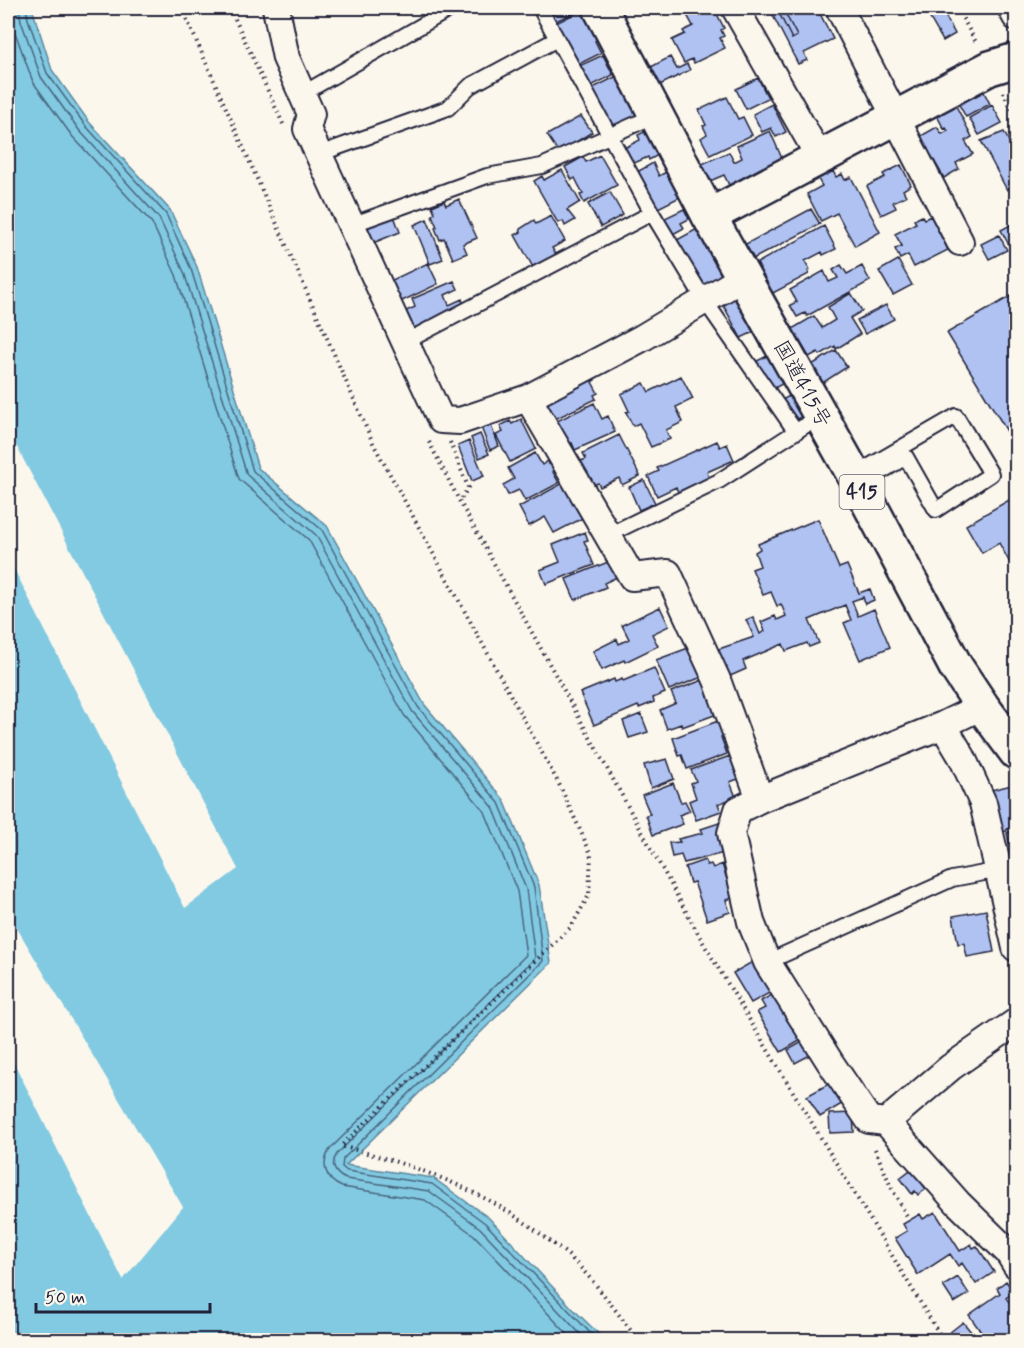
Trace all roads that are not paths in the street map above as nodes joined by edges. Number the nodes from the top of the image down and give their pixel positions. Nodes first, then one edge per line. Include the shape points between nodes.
1 (276, 8) edge
2 (452, 8) edge
3 (540, 8) edge
4 (600, 8) edge
5 (735, 8) edge
6 (839, 8) edge
7 (1011, 8) edge
8 (1017, 17) edge
9 (557, 39) junction
10 (1009, 68) edge
11 (302, 94) junction
12 (656, 115) junction
13 (895, 118) junction
14 (610, 135) junction
15 (319, 154) junction
16 (820, 158) junction
17 (652, 213) junction
18 (709, 216) junction
19 (351, 225) junction
20 (960, 242) dead end
21 (742, 278) junction
22 (705, 301) junction
23 (405, 342) junction
24 (528, 398) junction
25 (808, 424) junction
26 (856, 480) junction
27 (608, 535) junction
28 (982, 706) junction
29 (943, 725) junction
30 (1017, 752) edge
31 (760, 799) junction
32 (1000, 870) junction
33 (1017, 948) edge
34 (767, 962) junction
35 (1017, 1022) edge
36 (878, 1121) junction
37 (1017, 1264) edge

1 - 11 street via 286,58
2 - 11 lane
3 - 9 lane
4 - 12 main road, 国道415号 / 415
5 - 16 street
6 - 13 street
7 - 8 street
9 - 14 lane
9 - 15 lane via 470,86 448,108
10 - 13 main road via 990,68
11 - 15 street via 311,114 307,129
12 - 14 lane
12 - 18 main road, 国道415号 / 415
13 - 16 main road
13 - 20 street
14 - 17 lane
14 - 19 lane via 542,166 487,176
15 - 19 street
16 - 18 main road
17 - 22 lane
17 - 23 lane
18 - 21 main road, 国道415号 / 415
19 - 23 street
21 - 22 street
21 - 25 main road, 国道415号 / 415
22 - 24 street
22 - 25 lane
23 - 24 street via 434,430
24 - 27 street
25 - 26 main road, 国道415号 / 415
25 - 27 lane via 719,481
26 - 26 lane via 956,416 991,474 936,510 906,457
26 - 28 main road, 国道415号 / 415 via 956,667
27 - 31 street via 632,577 668,573 717,680
28 - 29 street
28 - 30 main road, 国道415号 / 415
29 - 31 street
29 - 32 street via 983,803
31 - 34 street via 738,810 731,833 751,922
32 - 33 street
32 - 34 lane via 952,879
34 - 36 street via 830,1062
35 - 36 street
36 - 37 street

